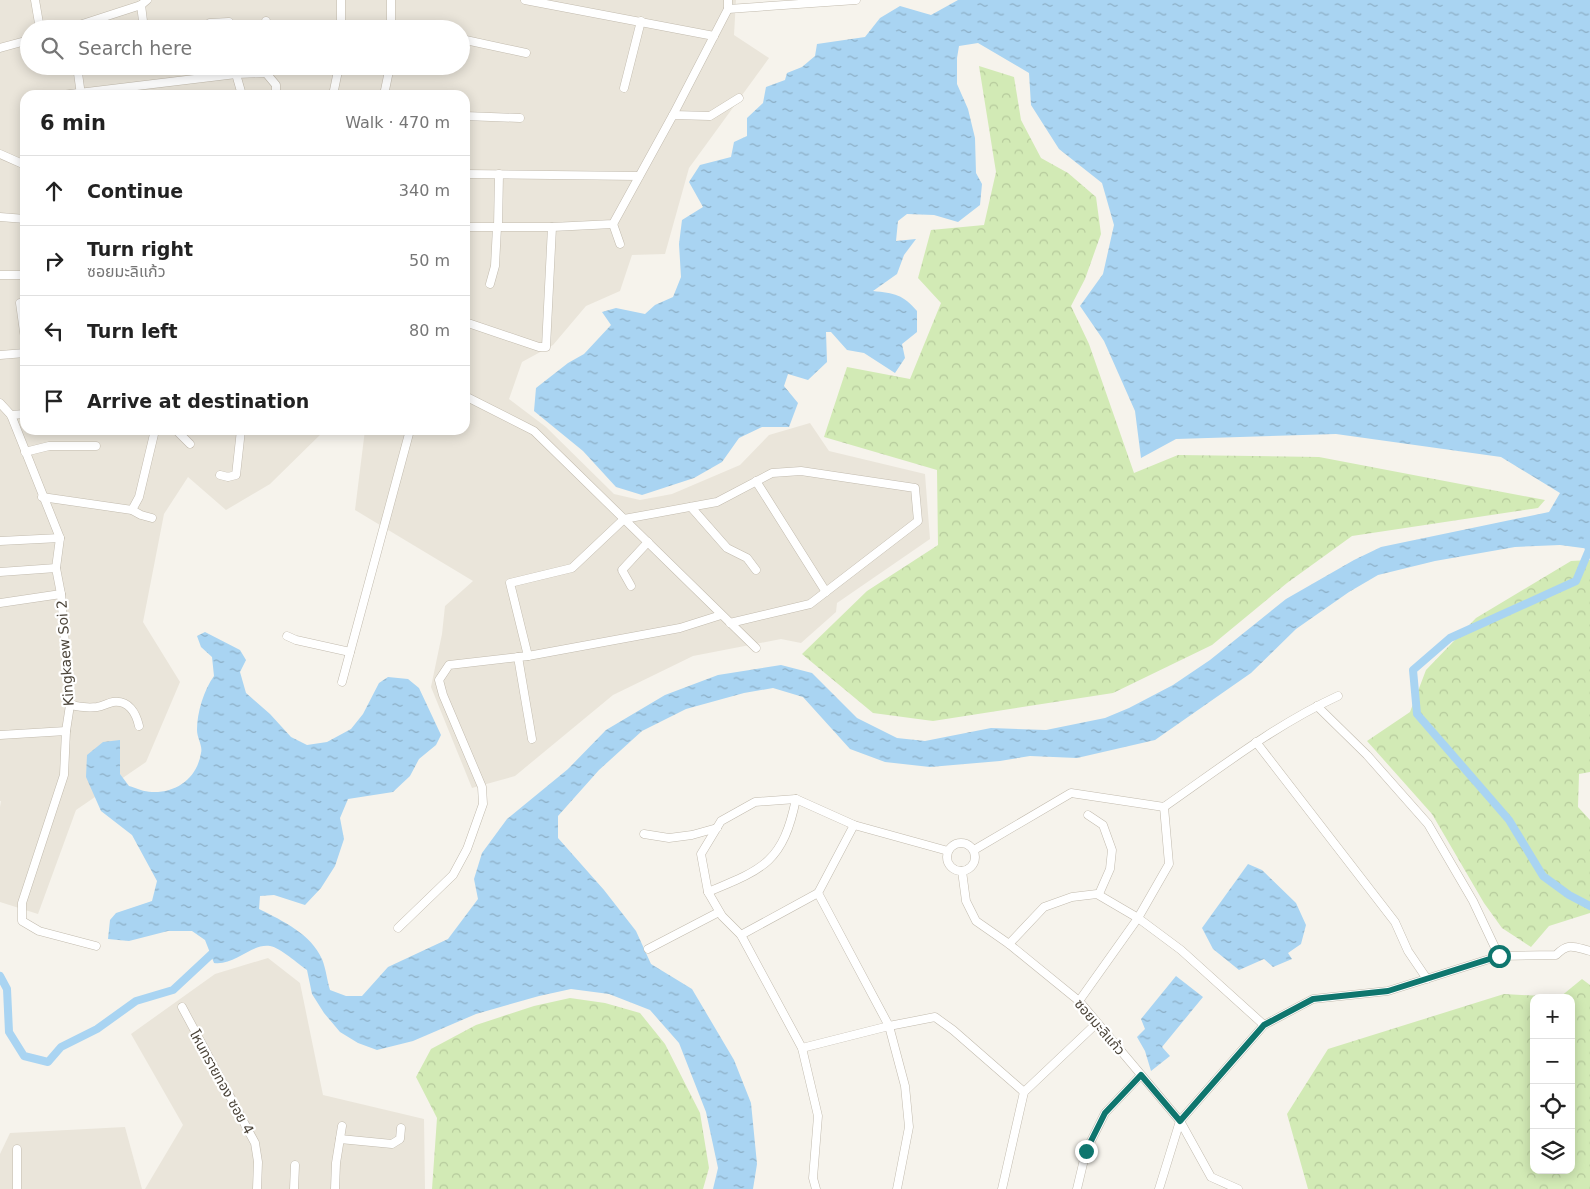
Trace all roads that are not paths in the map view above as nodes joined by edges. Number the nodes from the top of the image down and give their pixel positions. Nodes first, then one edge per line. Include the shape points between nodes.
1 (35, 0) edge
2 (341, 0) edge
3 (391, 0) edge
4 (525, 0) edge
5 (728, 0) edge
6 (856, 0) edge
7 (138, 3) edge
8 (728, 9) junction
9 (38, 20) edge
10 (92, 20) edge
11 (142, 20) edge
12 (341, 20) edge
13 (391, 20) edge
14 (641, 21) junction
15 (714, 36) junction
16 (20, 42) edge
17 (470, 42) edge
18 (0, 48) edge
19 (526, 53) dead end
20 (78, 75) edge
21 (228, 75) edge
22 (236, 75) edge
23 (269, 75) edge
24 (337, 75) edge
25 (388, 75) edge
26 (624, 88) dead end
27 (80, 90) edge
28 (112, 90) edge
29 (241, 90) edge
30 (276, 90) edge
31 (335, 90) edge
32 (385, 90) edge
33 (739, 98) dead end
34 (674, 115) junction
35 (470, 116) edge
36 (520, 118) dead end
37 (0, 154) edge
38 (20, 163) edge
39 (470, 174) edge
40 (499, 174) junction
41 (640, 176) junction
42 (0, 218) edge
43 (20, 219) edge
44 (613, 224) junction
45 (470, 227) edge
46 (498, 227) junction
47 (552, 227) junction
48 (620, 244) dead end
49 (0, 275) edge
50 (20, 275) edge
51 (490, 284) dead end
52 (470, 324) edge
53 (20, 353) edge
54 (0, 355) edge
55 (470, 399) edge
56 (0, 403) edge
57 (20, 414) edge
58 (10, 415) junction
59 (154, 435) edge
60 (181, 435) edge
61 (240, 435) edge
62 (409, 435) edge
63 (190, 444) dead end
64 (96, 446) dead end
65 (25, 452) junction
66 (220, 475) dead end
67 (756, 481) junction
68 (42, 497) junction
69 (691, 507) junction
70 (132, 510) junction
71 (152, 518) dead end
72 (624, 519) junction
73 (60, 538) junction
74 (0, 541) edge
75 (648, 542) junction
76 (56, 568) junction
77 (756, 570) dead end
78 (0, 572) edge
79 (631, 586) dead end
80 (826, 592) junction
81 (61, 594) junction
82 (0, 603) edge
83 (721, 615) junction
84 (730, 623) junction
85 (287, 636) dead end
86 (756, 648) dead end
87 (350, 652) junction
88 (528, 656) junction
89 (518, 657) junction
90 (342, 682) dead end
91 (1338, 696) dead end
92 (70, 705) junction
93 (1317, 706) junction
94 (139, 726) dead end
95 (66, 731) junction
96 (0, 735) edge
97 (532, 739) dead end
98 (1256, 742) junction
99 (796, 799) junction
100 (1164, 807) junction
101 (1088, 815) dead end
102 (854, 825) junction
103 (717, 828) junction
104 (644, 834) dead end
105 (974, 850) junction
106 (948, 851) junction
107 (962, 870) junction
108 (708, 892) junction
109 (818, 893) junction
110 (1098, 894) junction
111 (720, 912) junction
112 (1138, 918) junction
113 (398, 928) dead end
114 (741, 936) junction
115 (1009, 944) junction
116 (96, 946) dead end
117 (648, 949) dead end
118 (1590, 951) edge
119 (1499, 956) junction
120 (1427, 979) junction
121 (1078, 1001) junction
122 (182, 1008) dead end
123 (1097, 1022) junction
124 (1264, 1025) junction
125 (889, 1026) junction
126 (802, 1048) junction
127 (1141, 1075) junction
128 (1024, 1092) junction
129 (1180, 1121) junction
130 (342, 1126) dead end
131 (401, 1128) dead end
132 (340, 1139) junction
133 (17, 1149) dead end
134 (295, 1165) dead end
135 (17, 1189) edge
136 (257, 1189) edge
137 (294, 1189) edge
138 (335, 1189) edge
139 (816, 1189) edge
140 (897, 1189) edge
141 (1002, 1189) edge
142 (1077, 1189) edge
143 (1159, 1189) edge
144 (1238, 1189) edge

1 - 9 street
2 - 12 street
3 - 13 street
4 - 14 street
5 - 8 street
6 - 8 street
7 - 10 street
7 - 11 street
8 - 15 street
14 - 15 street
14 - 26 street
15 - 34 street
16 - 18 street
17 - 19 street
20 - 27 street
21 - 28 street
22 - 29 street
23 - 30 street
24 - 31 street
25 - 32 street
33 - 34 street via 710,116
34 - 41 street
35 - 36 street
37 - 38 street
39 - 40 street
40 - 41 street
40 - 46 street
41 - 44 street
42 - 43 street
44 - 47 street
44 - 48 street
45 - 46 street
46 - 47 street
46 - 51 street
47 - 52 street via 546,347
49 - 50 street
53 - 54 street
55 - 72 street via 534,431
56 - 58 street
57 - 58 street
58 - 65 street
59 - 70 street via 139,496
60 - 63 street
61 - 66 street via 236,475
62 - 87 street
64 - 65 street via 50,446
65 - 68 street
67 - 69 street via 717,502
67 - 80 street
67 - 80 street via 772,473 801,471 915,488 918,521
68 - 70 street
68 - 73 street
69 - 72 street
69 - 77 street via 727,548 747,558
70 - 71 street
72 - 75 street
72 - 88 street via 572,568 510,583
73 - 74 street
73 - 76 street, Kingkaew Soi 2
75 - 79 street via 622,570
75 - 83 street
76 - 78 street
76 - 81 street, Kingkaew Soi 2
80 - 84 street via 810,604
81 - 82 street
81 - 92 street, Kingkaew Soi 2
83 - 84 street
83 - 88 street via 680,628
84 - 86 street
85 - 87 street
87 - 90 street
88 - 89 street
89 - 97 street
89 - 113 street via 449,665 439,680 482,787 483,804 467,849 453,875
91 - 93 street
92 - 94 street via 80,708 123,703 132,708
92 - 95 street, Kingkaew Soi 2
93 - 98 street
93 - 119 street via 1367,755 1428,824 1474,901
95 - 96 street
95 - 116 street, Kingkaew Soi 2 via 64,775 22,903 22,921 39,931
98 - 100 street
98 - 120 street via 1395,922 1408,951
99 - 102 street
99 - 103 street via 755,802 721,821
99 - 108 street via 784,841 766,864
100 - 105 street via 1071,793
100 - 112 street via 1169,864
101 - 110 street via 1103,825 1112,850 1110,869
102 - 106 street
102 - 109 street
103 - 104 street via 669,838
103 - 108 street via 701,854
105 - 106 street via 963,843 954,844
105 - 107 street via 974,864
106 - 107 street via 950,865
107 - 115 street, ซอยมะลิแก้ว via 966,901 976,921
108 - 111 street
109 - 114 street
109 - 125 street
110 - 112 street
110 - 115 street via 1072,897 1044,906
111 - 114 street
111 - 117 street
112 - 121 street
112 - 124 street via 1181,950
114 - 126 street
115 - 121 street, ซอยมะลิแก้ว
118 - 119 street via 1573,946 1564,947 1556,954
119 - 120 street
120 - 124 street via 1388,991 1313,999
121 - 123 street, ซอยมะลิแก้ว
122 - 136 street, โหนทรายทอง ซอย 4 via 256,1143
123 - 127 street, ซอยมะลิแก้ว
123 - 128 street
124 - 129 street
125 - 126 street
125 - 128 street via 935,1017
125 - 140 street via 905,1086 909,1127
126 - 139 street via 818,1116 813,1178
127 - 129 street, ซอยมะลิแก้ว
127 - 142 street via 1105,1113 1086,1151
128 - 141 street
129 - 143 street
129 - 144 street, ซอยมะลิแก้ว via 1211,1177
130 - 132 street
131 - 132 street via 400,1139 392,1144
132 - 138 street
133 - 135 street
134 - 137 street

